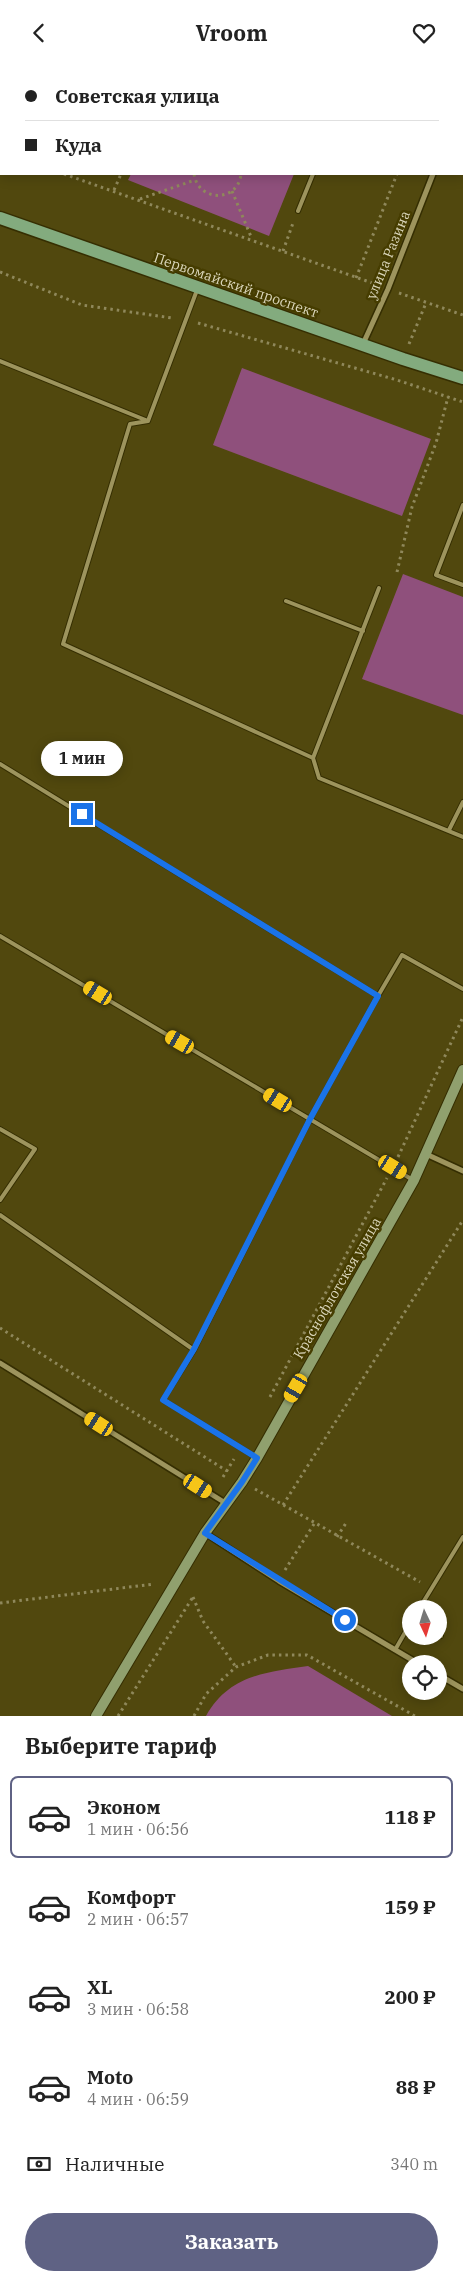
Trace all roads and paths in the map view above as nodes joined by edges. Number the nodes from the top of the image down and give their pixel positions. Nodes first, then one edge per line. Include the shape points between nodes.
1 (67, 175) edge
2 (120, 175) edge
3 (194, 175) edge
4 (241, 175) edge
5 (313, 175) edge
6 (397, 175) edge
7 (432, 175) edge
8 (195, 181) junction
9 (114, 190) junction
10 (232, 191) junction
11 (140, 199) junction
12 (298, 211) joint
13 (0, 219) edge
14 (252, 239) junction
15 (283, 251) junction
16 (0, 272) edge
17 (356, 278) junction
18 (198, 288) junction
19 (388, 289) junction
20 (463, 315) edge
21 (186, 319) junction
22 (363, 344) junction
23 (0, 361) edge
24 (463, 377) edge
25 (448, 397) junction
26 (463, 402) edge
27 (148, 421) junction
28 (463, 505) edge
29 (397, 572) dead end
30 (463, 585) edge
31 (379, 588) dead end
32 (286, 601) dead end
33 (363, 631) junction
34 (313, 758) junction
35 (0, 764) edge
36 (463, 802) edge
37 (449, 831) junction
38 (463, 837) edge
39 (0, 936) edge
40 (463, 989) edge
41 (378, 996) junction
42 (463, 1017) edge
43 (463, 1070) edge
44 (310, 1119) junction
45 (0, 1129) edge
46 (426, 1154) junction
47 (393, 1167) junction
48 (463, 1171) edge
49 (414, 1180) junction
50 (0, 1200) edge
51 (0, 1215) edge
52 (463, 1220) edge
53 (0, 1329) edge
54 (194, 1349) junction
55 (0, 1363) edge
56 (267, 1402) dead end
57 (257, 1458) junction
58 (242, 1482) junction
59 (227, 1504) junction
60 (283, 1505) junction
61 (314, 1524) junction
62 (341, 1524) dead end
63 (205, 1533) junction
64 (337, 1537) junction
65 (463, 1537) edge
66 (279, 1581) junction
67 (154, 1584) dead end
68 (431, 1589) junction
69 (424, 1600) edge
70 (0, 1603) edge
71 (402, 1638) edge
72 (395, 1650) junction
73 (404, 1655) edge
74 (236, 1667) junction
75 (447, 1680) edge
76 (463, 1689) edge
77 (96, 1716) edge
78 (118, 1716) edge
79 (194, 1716) edge
80 (414, 1716) edge

1 - 9 path
2 - 9 path
3 - 8 path
4 - 10 path
5 - 12 lane
6 - 17 path
7 - 19 street, улица Разина
8 - 10 path via 209,195 219,196
8 - 11 path
9 - 11 path
10 - 14 path
11 - 14 path
12 - 15 path
13 - 18 main road, Первомайский проспект
14 - 15 path
15 - 17 path
16 - 21 path via 82,305
17 - 19 path
18 - 21 lane
18 - 22 main road, Первомайский проспект
19 - 20 path
19 - 22 street, улица Разина
21 - 25 path
21 - 27 lane
22 - 24 main road, Первомайский проспект
23 - 27 lane
25 - 26 path
25 - 29 path via 436,443 412,507
27 - 34 lane via 130,424 63,644
28 - 30 lane via 436,575
31 - 33 lane
32 - 33 lane
33 - 34 lane
34 - 37 lane via 319,778
35 - 41 lane
36 - 37 lane
37 - 38 lane
39 - 44 lane
40 - 41 lane via 402,955
41 - 44 lane
42 - 47 path
43 - 46 street, Краснофлотская улица
44 - 47 lane
44 - 54 lane
45 - 50 lane via 36,1149
46 - 48 street
46 - 49 street, Краснофлотская улица
47 - 49 lane
47 - 56 path
49 - 57 street, Краснофлотская улица
51 - 54 lane
52 - 60 path
53 - 58 path
54 - 57 lane via 163,1400
55 - 59 street
57 - 58 street, Краснофлотская улица
58 - 59 street, Краснофлотская улица
58 - 60 path
59 - 63 street, Краснофлотская улица
60 - 61 path
61 - 64 path
61 - 66 path
62 - 64 path via 346,1523
63 - 66 street
63 - 77 street, Краснофлотская улица
64 - 68 path
65 - 68 lane
66 - 72 street
67 - 70 path
68 - 69 lane
71 - 72 lane
72 - 73 street
74 - 78 path via 203,1621 193,1597
74 - 79 path via 206,1694
74 - 80 path via 268,1655 307,1655
75 - 76 street

